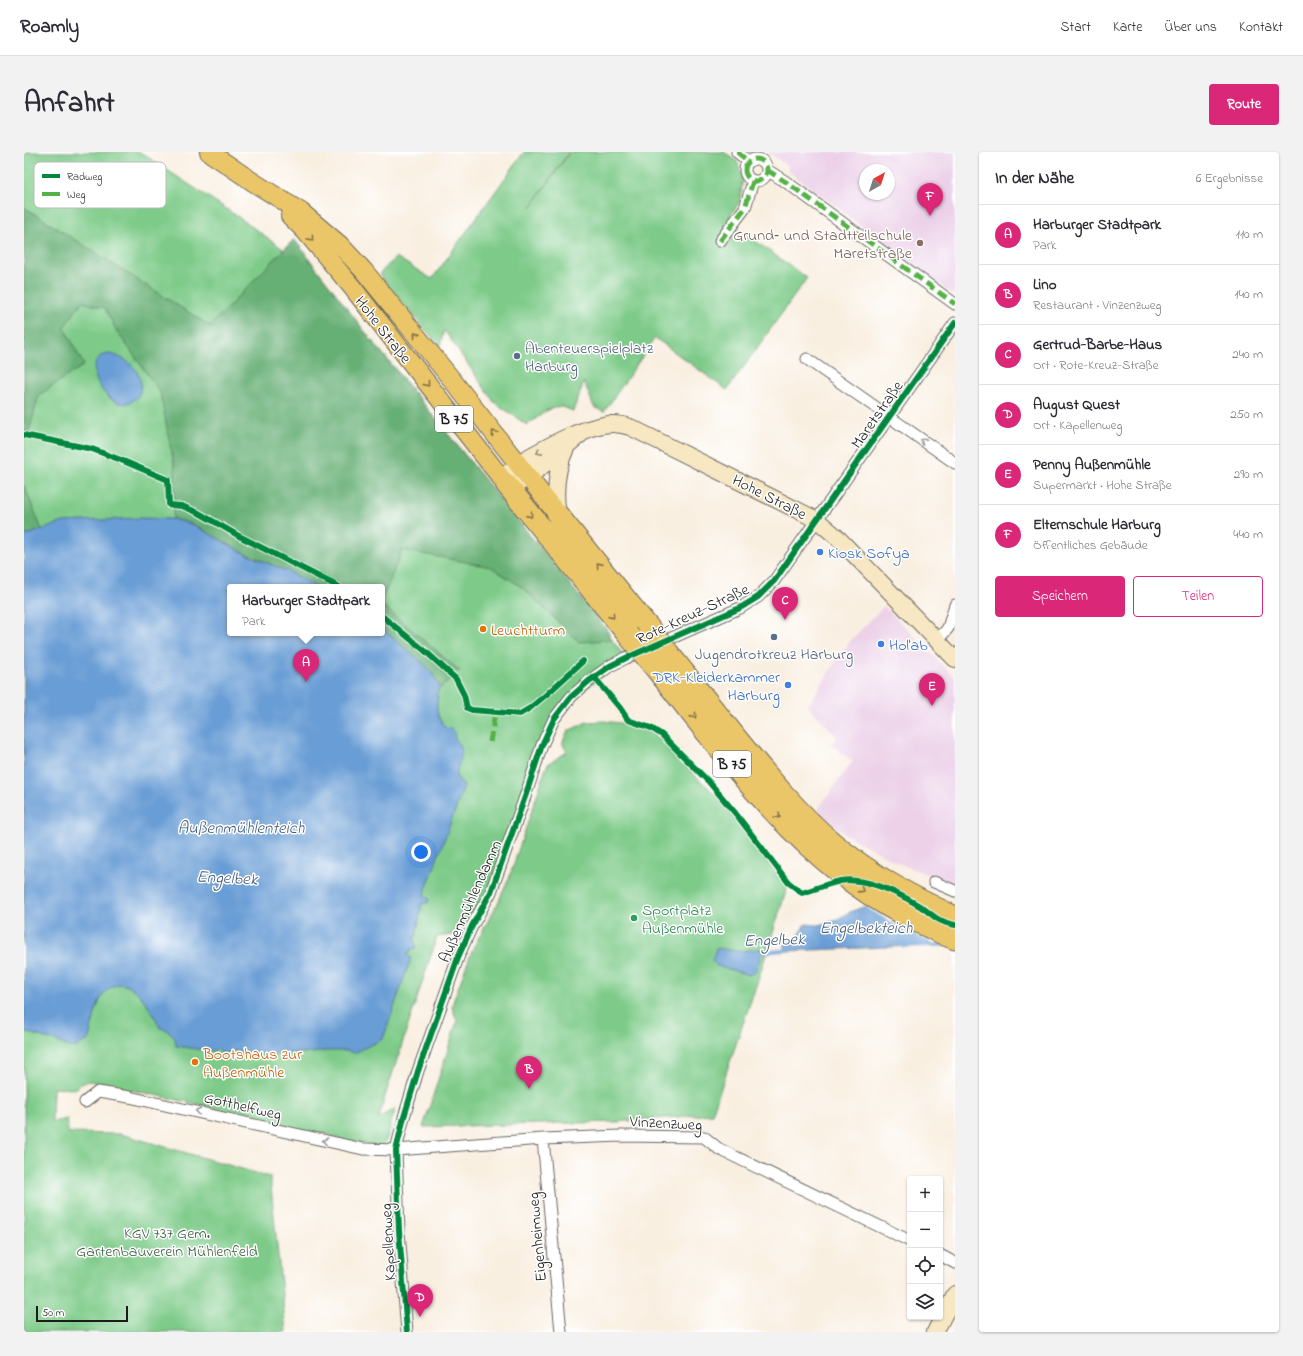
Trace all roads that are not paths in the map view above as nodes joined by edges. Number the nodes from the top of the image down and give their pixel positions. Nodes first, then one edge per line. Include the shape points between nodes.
1 (209, 152) edge
2 (738, 152) edge
3 (749, 162) junction
4 (767, 170) junction
5 (754, 181) junction
6 (253, 182) junction
7 (720, 241) dead end
8 (955, 304) edge
9 (955, 324) edge
10 (807, 359) dead end
11 (890, 417) junction
12 (586, 430) junction
13 (567, 447) junction
14 (955, 463) edge
15 (518, 464) junction
16 (529, 478) junction
17 (506, 484) junction
18 (558, 515) junction
19 (817, 520) junction
20 (955, 605) edge
21 (937, 641) junction
22 (955, 659) edge
23 (594, 677) joint
24 (826, 850) junction
25 (934, 882) dead end
26 (955, 891) edge
27 (955, 917) edge
28 (955, 939) edge
29 (84, 1102) dead end
30 (543, 1139) junction
31 (396, 1150) junction
32 (907, 1239) edge
33 (943, 1257) edge
34 (955, 1263) edge
35 (955, 1294) edge
36 (407, 1332) edge
37 (561, 1332) edge
38 (935, 1332) edge

1 - 6 main road, Hohe Straße / B 75
2 - 3 street
3 - 4 street via 760,161
3 - 5 street via 745,173
4 - 5 street via 761,180
4 - 8 street
5 - 7 street via 745,208
15 -> 6 main road, Hohe Straße / B 75 via 340,245 301,212
6 -> 17 main road, Hohe Straße / B 75 via 305,231 352,287
9 - 11 street, Maretstraße
10 - 11 street
14 -> 11 street
11 - 19 street, Maretstraße
12 - 13 street, Hohe Straße
12 -> 15 street, Hohe Straße via 566,437
12 - 19 street, Hohe Straße via 611,424 630,427
13 - 16 street, Hohe Straße
13 - 18 street via 560,461 556,480
15 - 16 main road, Hohe Straße / B 75
15 - 17 street, Hohe Straße via 510,472
16 - 17 street, Hohe Straße via 519,483
16 - 18 main road, B 75
17 -> 24 highway, B 75, bridge via 766,804
24 -> 18 highway, B 75, bridge via 802,814 764,772
19 - 21 street, Hohe Straße via 838,538
19 - 23 street, Rote-Kreuz-Straße via 774,581 758,597 740,608 626,658
20 - 21 street via 948,628
21 - 22 street, Hohe Straße
23 - 31 street, Außenmühlendamm via 563,706 542,745 496,880 472,926 448,983 410,1097
24 - 27 highway, B 75 via 861,865 916,899
24 -> 28 highway, B 75 via 855,886 911,919
25 - 26 street
31 -> 29 street, Gotthelfweg via 363,1149 200,1111 98,1092
30 - 31 street, Vinzenzweg
30 - 32 street, Vinzenzweg via 621,1136 704,1137 719,1149
30 - 37 street, Eigenheimweg
31 - 36 street, Kapellenweg
33 - 34 street
35 - 38 street

